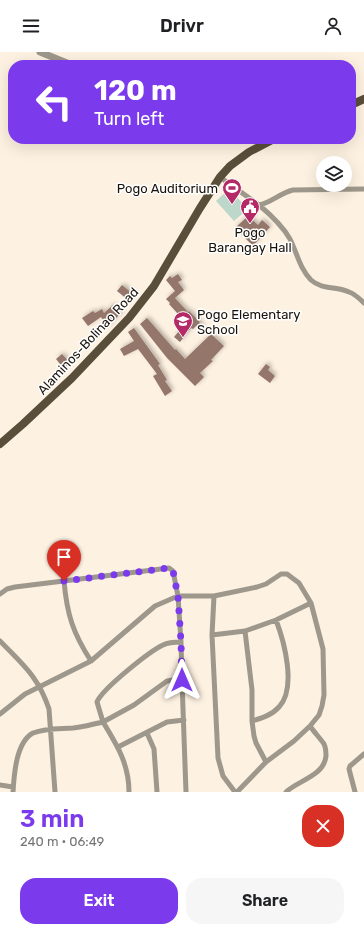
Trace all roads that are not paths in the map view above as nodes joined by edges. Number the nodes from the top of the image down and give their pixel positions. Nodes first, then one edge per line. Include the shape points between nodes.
1 (40, 52) edge
2 (60, 60) edge
3 (263, 144) edge
4 (220, 177) junction
5 (364, 189) edge
6 (259, 205) junction
7 (364, 303) edge
8 (0, 444) edge
9 (64, 581) junction
10 (0, 594) edge
11 (178, 596) junction
12 (214, 596) junction
13 (311, 603) junction
14 (276, 620) junction
15 (245, 631) junction
16 (212, 635) junction
17 (0, 641) edge
18 (181, 642) junction
19 (90, 661) junction
20 (182, 680) junction
21 (40, 686) junction
22 (0, 714) edge
23 (184, 720) junction
24 (252, 721) junction
25 (103, 722) junction
26 (310, 726) junction
27 (50, 729) junction
28 (147, 733) junction
29 (118, 747) junction
30 (364, 754) edge
31 (266, 762) junction
32 (0, 785) edge
33 (13, 789) edge
34 (55, 792) edge
35 (129, 792) edge
36 (157, 792) edge
37 (186, 792) edge
38 (236, 792) edge
39 (286, 792) edge
40 (355, 792) edge

1 - 2 street
3 - 4 main road, Alaminos-Bolinao Road via 230,166
4 - 6 street
4 - 8 main road, Alaminos-Bolinao Road via 154,286 128,318 72,378
5 - 6 street via 293,190
6 - 7 street via 282,226 304,270 312,280 327,288 349,291
9 - 10 street via 15,587
9 - 11 street via 169,568 174,573
9 - 19 street via 66,605 72,626
11 - 12 street
11 - 18 street
11 - 19 street via 150,610
12 - 13 street via 257,587 284,574 299,583
12 - 16 street
13 - 14 street
13 - 26 street via 323,649 324,695 319,715
14 - 15 street
14 - 24 street via 287,659 287,693 279,707 267,716
15 - 16 street
15 - 24 street via 252,690
16 - 38 street via 218,758 223,776
17 - 21 street
18 - 20 street
18 - 25 street via 162,646 104,691 97,702
19 - 21 street
20 - 23 street
20 - 25 street via 167,681 134,705
21 - 22 street via 25,694
21 - 27 street via 49,710
23 - 28 street via 166,722
23 - 37 street
24 - 31 street via 256,743
25 - 27 street via 73,728
25 - 29 street
26 - 31 street
26 - 39 street via 326,749 325,763 318,772
27 - 33 street via 34,733 20,748
27 - 34 street
28 - 29 street
28 - 36 street via 153,743
29 - 35 street via 129,780
30 - 40 street via 349,769
31 - 38 street
32 - 33 street

